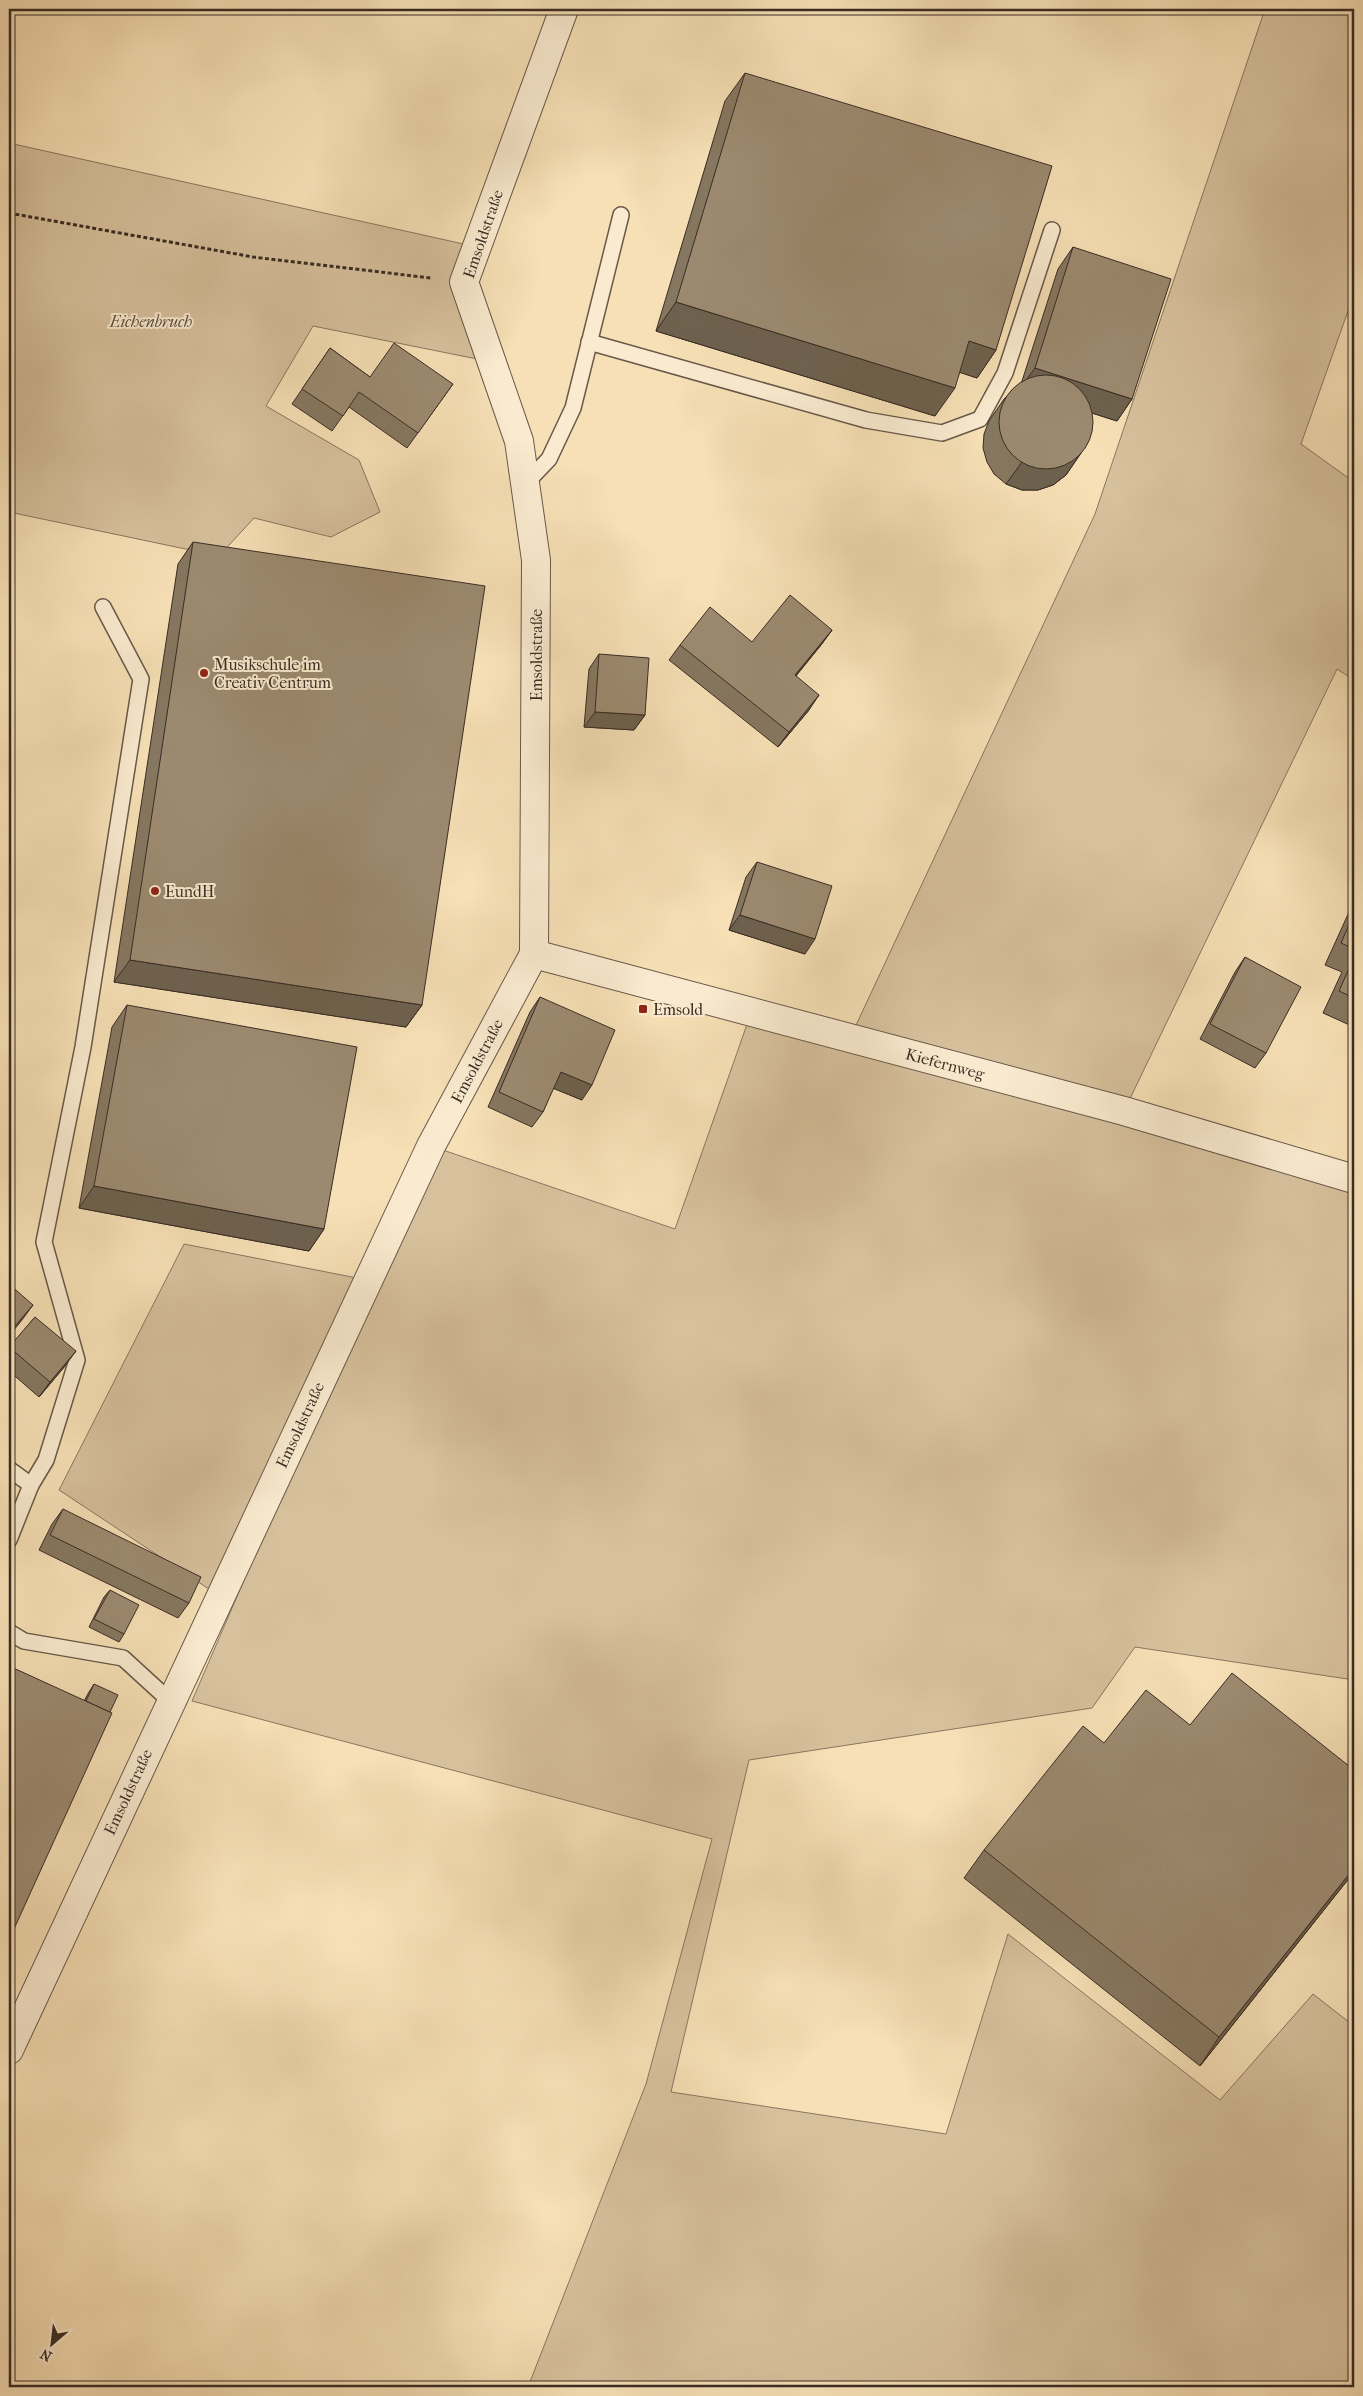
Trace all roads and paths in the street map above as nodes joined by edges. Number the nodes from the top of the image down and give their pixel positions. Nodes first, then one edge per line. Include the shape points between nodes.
1 (564, 9) edge
2 (9, 213) edge
3 (620, 215) dead end
4 (1052, 230) dead end
5 (464, 282) junction
6 (589, 342) junction
7 (525, 484) junction
8 (103, 607) dead end
9 (534, 954) junction
10 (1354, 1179) edge
11 (9, 1469) edge
12 (31, 1485) junction
13 (9, 1540) edge
14 (9, 1632) edge
15 (170, 1701) junction
16 (9, 2050) edge

1 - 5 street, Emsoldstraße
2 - 5 path via 253,257
3 - 6 lane
4 - 6 lane via 1005,373 980,419 942,433 866,420
5 - 7 street, Emsoldstraße via 519,441
6 - 7 lane via 569,416 549,459
7 - 9 street, Emsoldstraße via 536,560
8 - 12 lane via 141,679 83,1047 44,1242 77,1360 46,1460
9 - 10 street, Kiefernweg via 1124,1111
9 - 15 street, Emsoldstraße via 431,1146
11 - 12 lane
12 - 13 lane
14 - 15 lane via 24,1641 123,1658
15 - 16 street, Emsoldstraße

